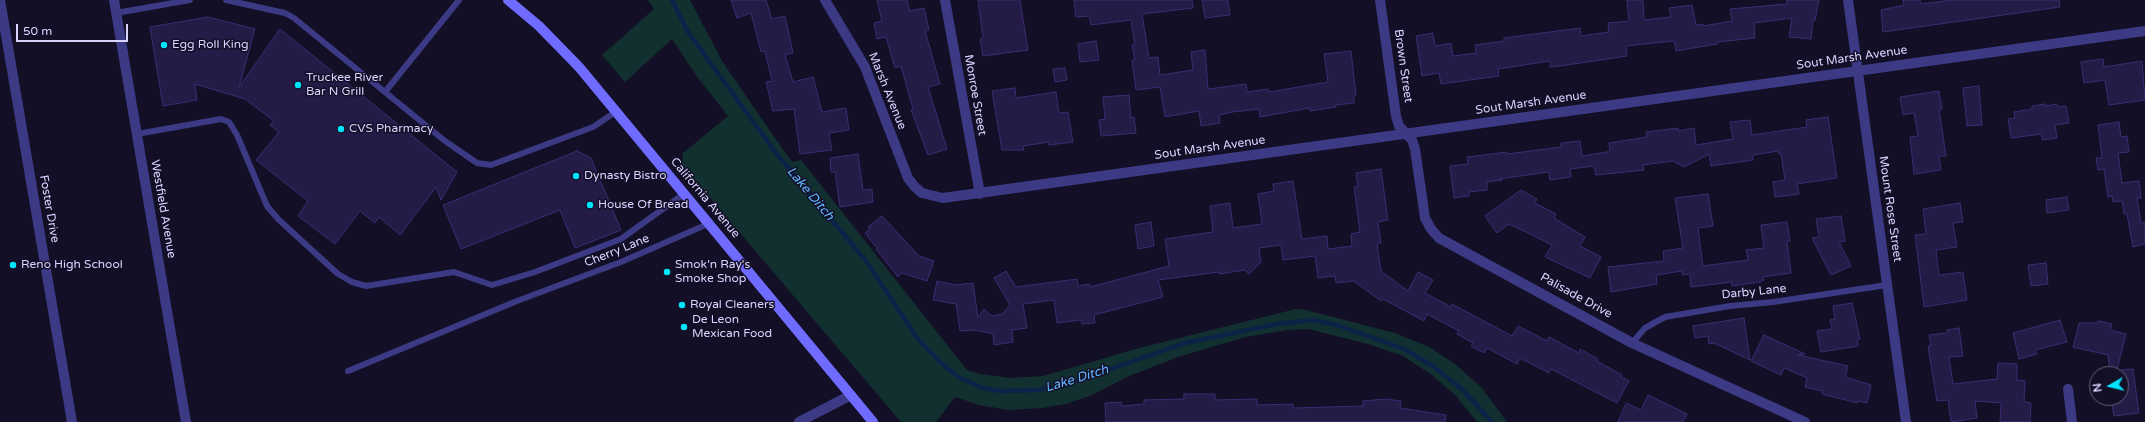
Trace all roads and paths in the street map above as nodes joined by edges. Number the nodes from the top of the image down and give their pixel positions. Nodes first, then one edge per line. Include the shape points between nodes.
1 (0, 0) edge
2 (114, 0) edge
3 (190, 0) edge
4 (226, 0) edge
5 (459, 0) edge
6 (508, 0) edge
7 (825, 0) edge
8 (944, 0) edge
9 (1380, 0) edge
10 (1848, 0) edge
11 (250, 2) edge
12 (116, 13) junction
13 (2145, 31) edge
14 (1858, 70) junction
15 (385, 92) junction
16 (617, 111) junction
17 (1406, 133) junction
18 (137, 134) junction
19 (685, 193) junction
20 (922, 193) joint
21 (980, 194) junction
22 (710, 223) junction
23 (1887, 285) junction
24 (1632, 343) junction
25 (348, 371) dead end
26 (2068, 389) dead end
27 (851, 395) junction
28 (72, 422) edge
29 (186, 422) edge
30 (799, 422) edge
31 (873, 422) edge
32 (1805, 422) edge
33 (1906, 422) edge
34 (2072, 422) edge

1 - 28 street, Foster Drive
2 - 12 street, Westfield Avenue
3 - 12 lane
4 - 11 lane
5 - 15 lane
6 - 16 main road, California Avenue via 562,48
7 - 20 street, Marsh Avenue via 866,67 908,178
8 - 21 street, Monroe Street
9 - 17 street, Brown Street via 1396,116 1399,126
10 - 14 street, Mount Rose Street
11 - 15 lane via 294,18
12 - 18 street, Westfield Avenue
13 - 14 street, Sout Marsh Avenue
14 - 17 street, Sout Marsh Avenue
14 - 23 street, Mount Rose Street
15 - 16 lane via 454,148 477,163 485,165 593,128
16 - 19 main road, California Avenue
17 - 21 street, Sout Marsh Avenue
17 - 24 street, Palisade Drive via 1415,149 1425,218 1439,238
18 - 19 lane via 221,119 229,122 267,206 274,215 338,274 366,286 454,272 492,286 621,239
18 - 29 street, Westfield Avenue
19 - 22 main road, California Avenue
20 - 21 street, Sout Marsh Avenue via 943,198
22 - 25 lane, Cherry Lane via 621,262 530,296
22 - 27 main road, California Avenue
23 - 24 lane, Darby Lane via 1672,315 1645,328
23 - 33 street, Mount Rose Street
24 - 32 street, Palisade Drive
26 - 34 street
27 - 30 street
27 - 31 main road, California Avenue

